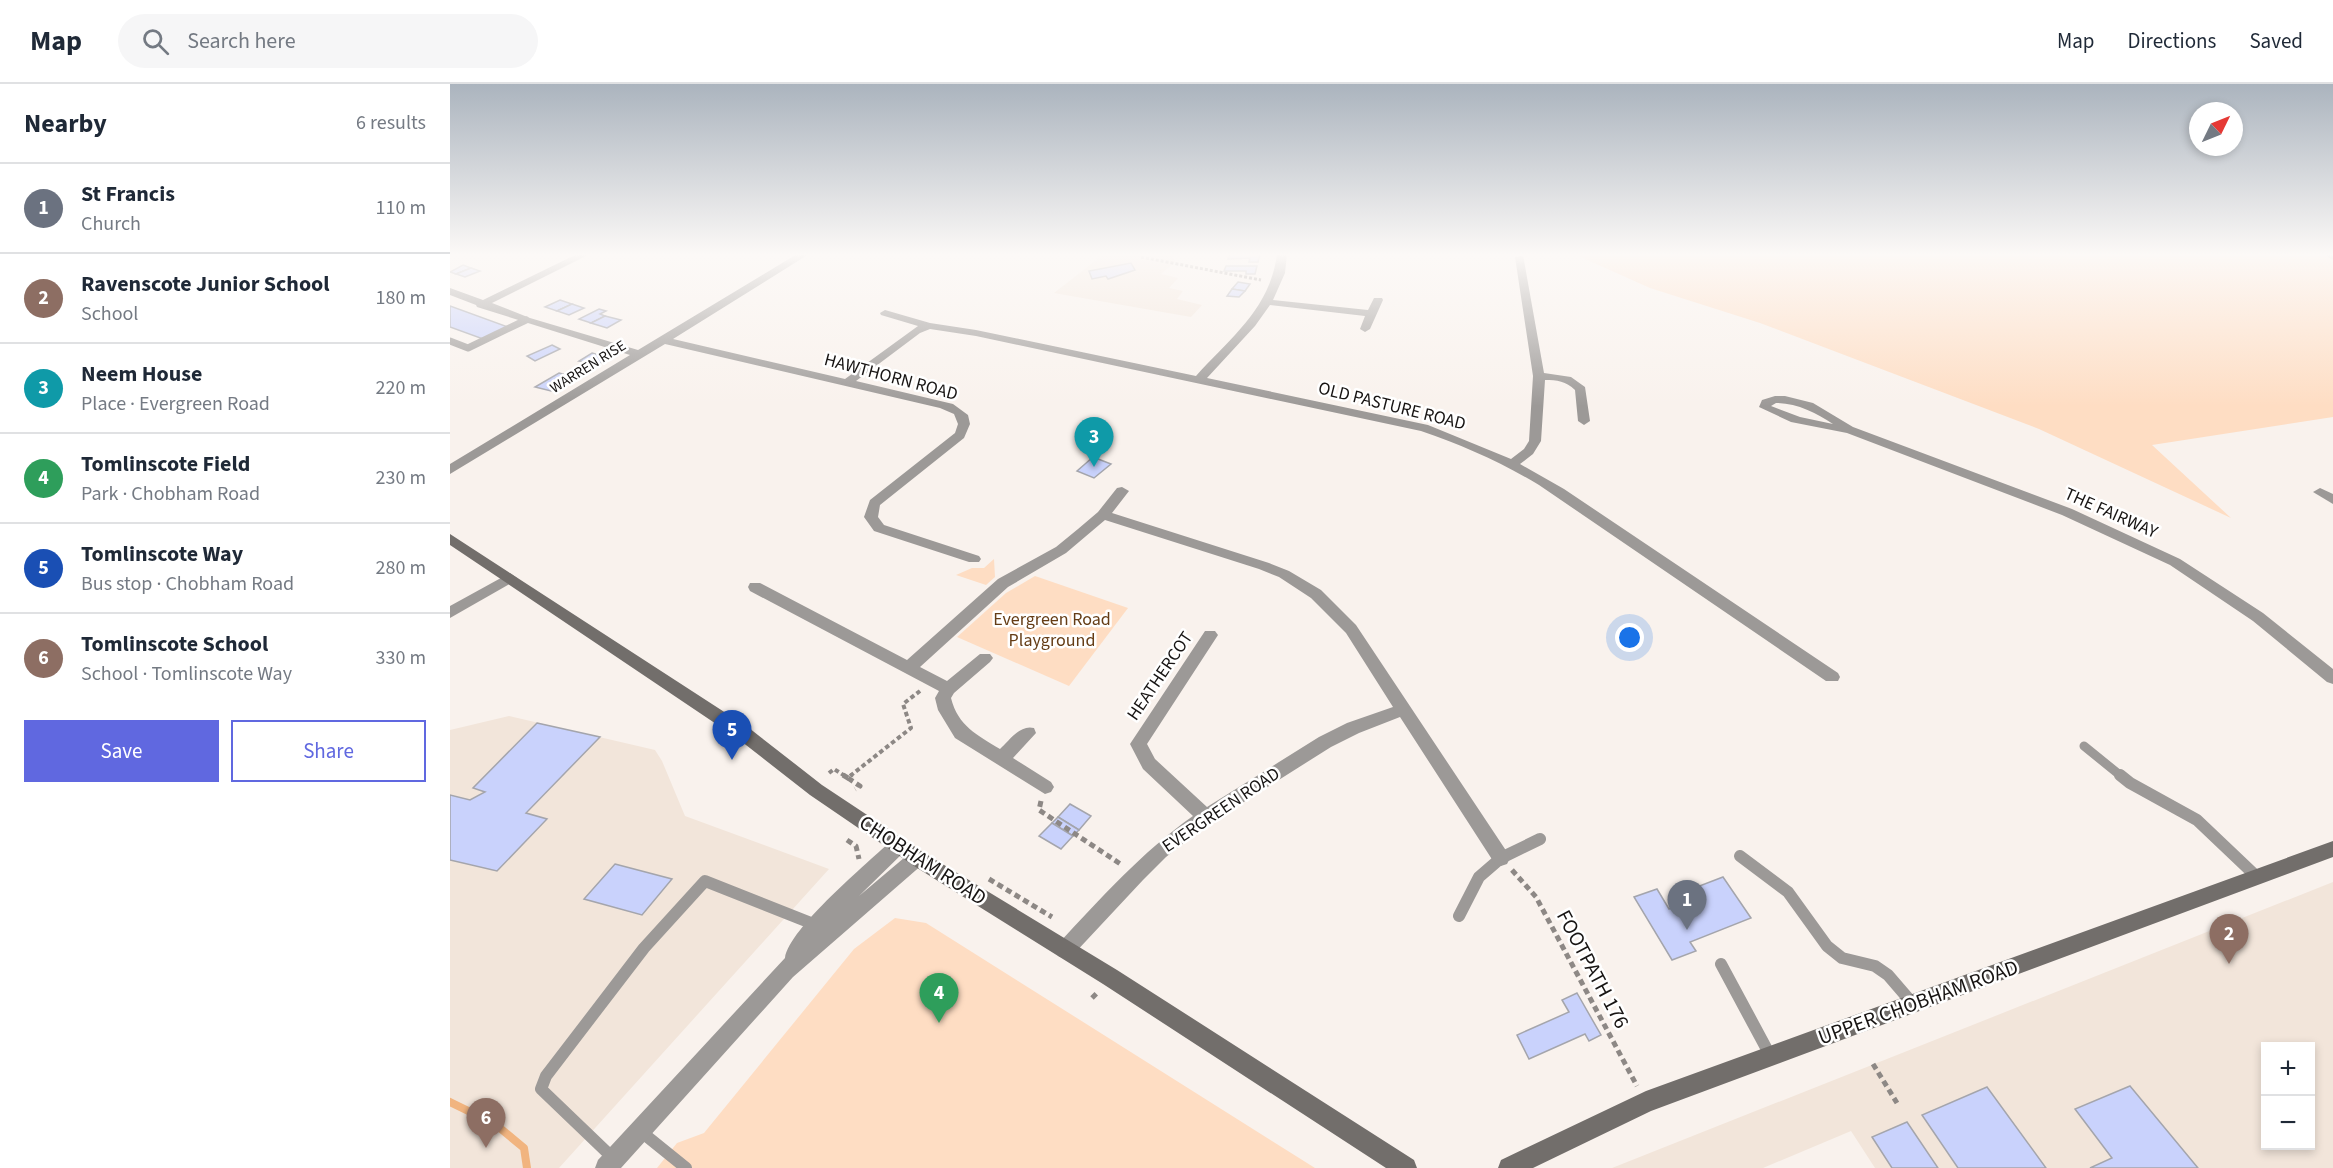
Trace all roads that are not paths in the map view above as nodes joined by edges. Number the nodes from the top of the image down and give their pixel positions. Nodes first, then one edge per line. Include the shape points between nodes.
1 (482, 305) edge
2 (721, 305) edge
3 (1265, 305) edge
4 (1290, 305) edge
5 (1376, 305) edge
6 (1528, 305) edge
7 (885, 313) dead end
8 (1372, 314) junction
9 (526, 320) junction
10 (929, 326) junction
11 (1365, 329) dead end
12 (663, 340) junction
13 (450, 341) edge
14 (639, 354) junction
15 (1539, 376) junction
16 (1198, 381) junction
17 (847, 383) junction
18 (1584, 421) dead end
19 (1849, 429) junction
20 (1513, 464) junction
21 (450, 470) edge
22 (1122, 491) dead end
23 (2320, 492) dead end
24 (2333, 500) edge
25 (1103, 515) junction
26 (450, 539) edge
27 (974, 559) dead end
28 (510, 578) junction
29 (755, 587) dead end
30 (450, 614) edge
31 (1210, 635) dead end
32 (985, 658) dead end
33 (909, 668) junction
34 (1832, 677) dead end
35 (2333, 678) edge
36 (948, 689) junction
37 (1405, 709) junction
38 (1029, 733) dead end
39 (2084, 746) dead end
40 (1001, 759) junction
41 (1045, 787) road end
42 (1206, 817) junction
43 (1540, 839) dead end
44 (899, 845) junction
45 (2333, 849) edge
46 (1740, 856) dead end
47 (917, 858) junction
48 (1501, 858) junction
49 (2257, 877) junction
50 (1459, 916) dead end
51 (816, 925) junction
52 (1065, 950) junction
53 (1721, 964) dead end
54 (786, 970) junction
55 (1913, 1004) junction
56 (1772, 1057) junction
57 (639, 1130) junction
58 (610, 1163) edge
59 (686, 1168) edge
60 (1406, 1168) edge
61 (1509, 1168) edge

1 - 9 street
2 - 12 street, WARREN RISE
3 - 16 street
4 - 8 street
5 - 8 street
6 - 15 street
7 - 10 street, OLD PASTURE ROAD
8 - 11 street
9 - 13 lane via 468,348
9 - 14 street
10 - 16 street, OLD PASTURE ROAD
10 - 17 street
12 - 14 street, WARREN RISE
12 - 17 street, HAWTHORN ROAD
14 - 21 street, WARREN RISE
15 - 18 street via 1576,383 1581,389
15 - 20 street via 1534,441 1529,451
16 - 20 street, OLD PASTURE ROAD via 1424,428
17 - 27 street, HAWTHORN ROAD via 949,407 962,414 960,435 875,503 871,516 879,528
19 - 19 street, THE FAIRWAY via 1797,420 1765,407 1766,403 1780,398 1797,403
19 - 35 street, THE FAIRWAY via 2067,512 2175,562 2258,617
20 - 34 street, OLD PASTURE ROAD
22 - 25 street
23 - 24 street
25 - 33 street via 1061,550 1003,583
25 - 37 street via 1264,566 1301,584 1335,610 1351,629
26 - 28 main road, CHOBHAM ROAD
28 - 30 street
28 - 44 main road, CHOBHAM ROAD via 743,733 816,790
29 - 33 street
31 - 42 street, HEATHERCOT via 1138,744 1149,764
32 - 36 street
33 - 36 street
36 - 40 street via 944,698 952,722 961,733
37 - 42 street, EVERGREEN ROAD via 1325,742
37 - 48 street
38 - 40 street
39 - 49 lane via 2130,783 2197,820
40 - 41 street
42 - 52 street, EVERGREEN ROAD via 1160,851
43 - 48 lane
44 - 47 main road, CHOBHAM ROAD
44 - 51 street
45 - 49 main road, UPPER CHOBHAM ROAD
46 - 55 lane via 1788,892 1827,946 1842,958 1875,966
47 - 52 main road, CHOBHAM ROAD
47 - 54 street
48 - 50 lane via 1479,877
49 - 55 main road, UPPER CHOBHAM ROAD
51 - 54 street
51 - 58 lane via 705,881 644,948 546,1076 541,1089
52 - 60 main road, CHOBHAM ROAD
53 - 56 lane
54 - 57 street
55 - 56 main road, UPPER CHOBHAM ROAD
56 - 61 main road, UPPER CHOBHAM ROAD via 1646,1102
57 - 58 street
57 - 59 lane

